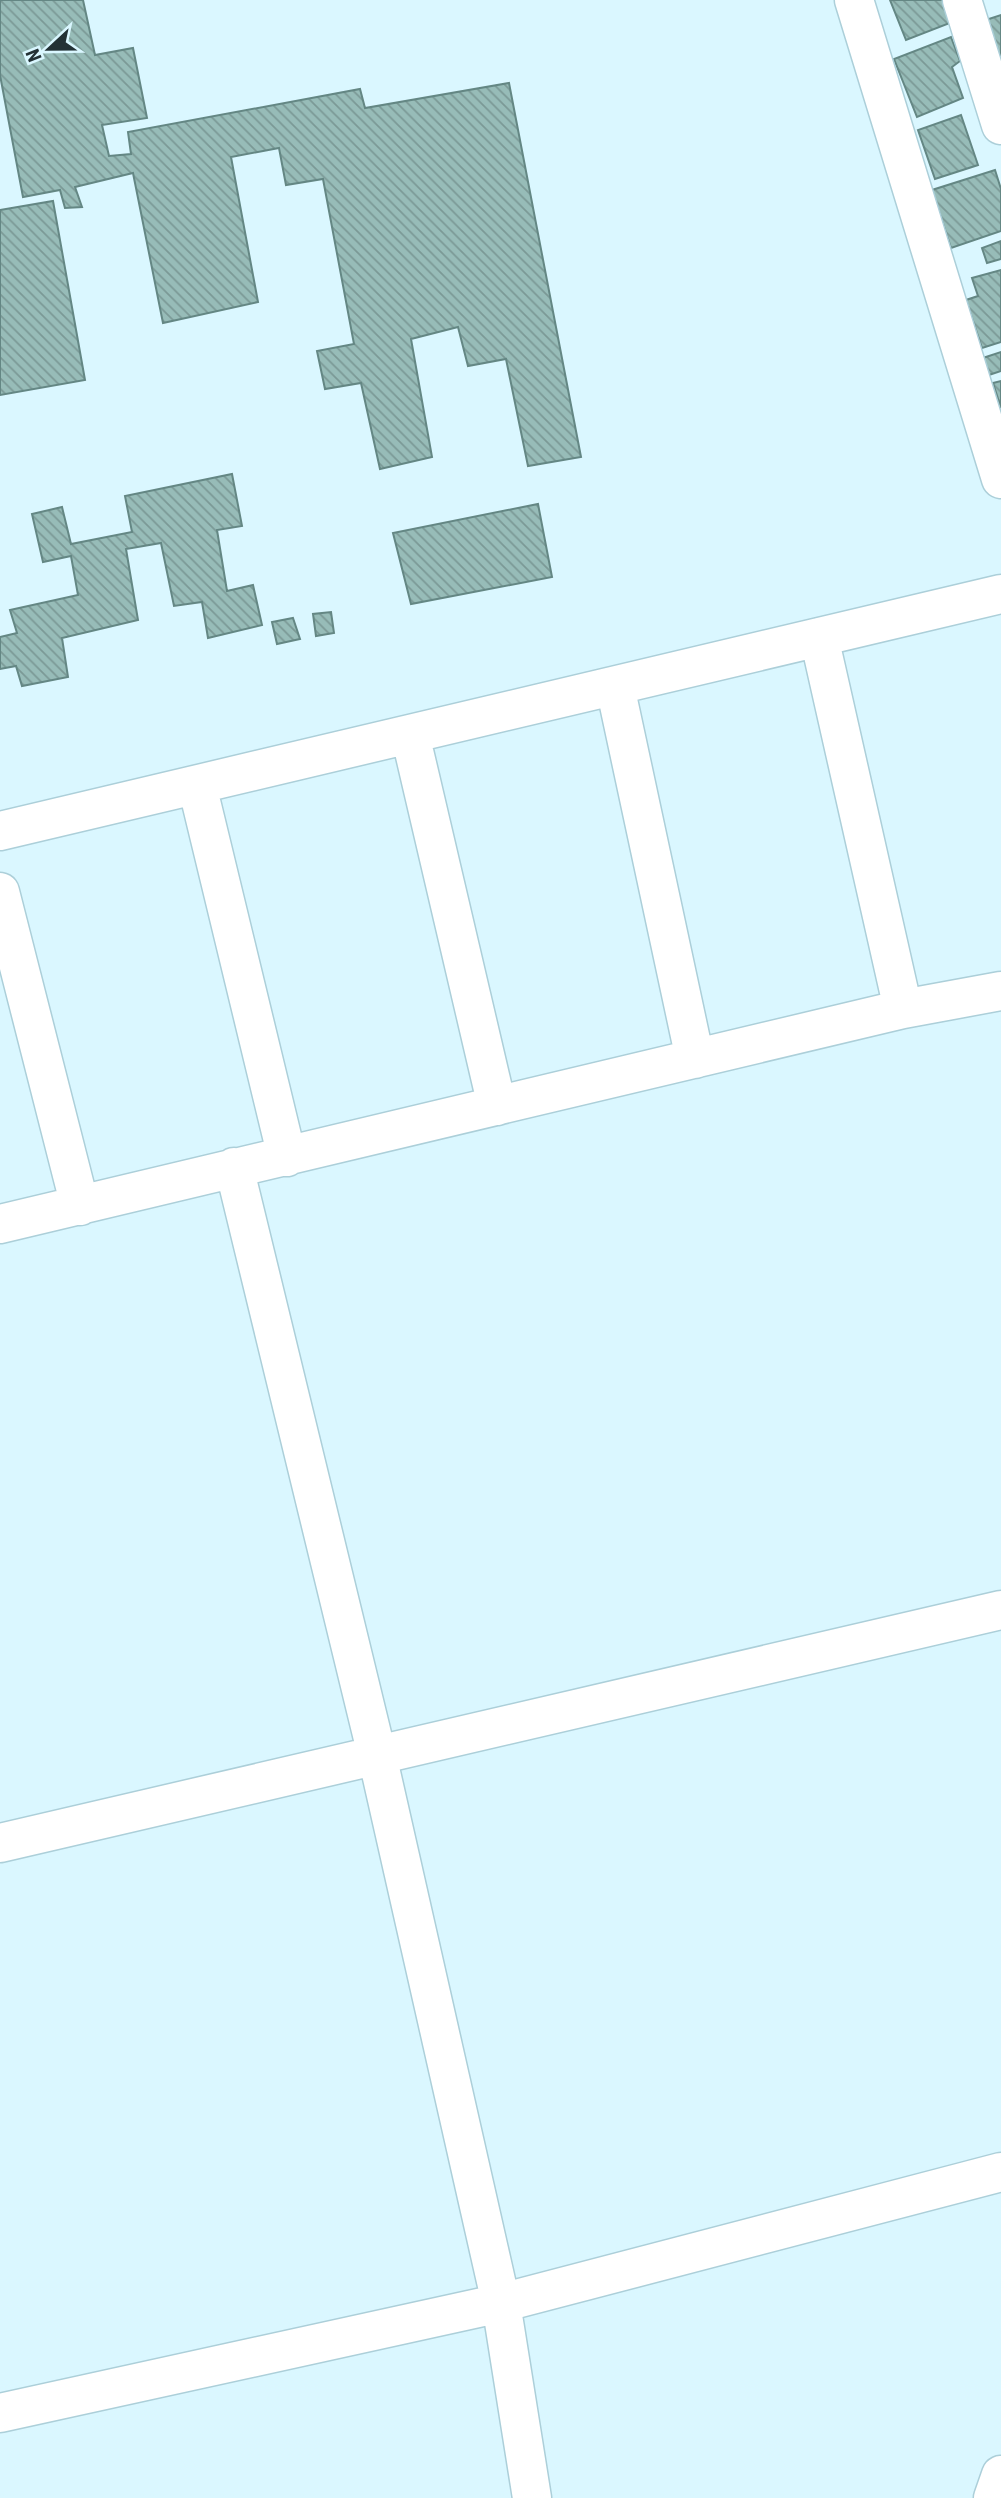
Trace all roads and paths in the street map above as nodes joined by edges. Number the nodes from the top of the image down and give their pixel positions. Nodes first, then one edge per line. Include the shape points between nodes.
1 (854, 0) edge
2 (962, 0) edge
3 (1001, 125) edge
4 (1001, 479) edge
5 (1001, 594) edge
6 (819, 637) junction
7 (615, 686) junction
8 (410, 734) junction
9 (197, 785) junction
10 (0, 831) edge
11 (0, 892) edge
12 (1001, 990) edge
13 (903, 1009) junction
14 (695, 1059) junction
15 (497, 1106) junction
16 (287, 1157) junction
17 (234, 1167) junction
18 (80, 1206) junction
19 (0, 1224) edge
20 (1001, 1611) edge
21 (377, 1755) junction
22 (0, 1843) edge
23 (1001, 2172) edge
24 (501, 2303) junction
25 (0, 2413) edge
26 (1001, 2475) edge
27 (533, 2498) edge
28 (993, 2498) edge

1 - 4 street
2 - 3 street
5 - 6 street
6 - 7 street
6 - 13 street
7 - 8 street
7 - 14 street
8 - 9 street
8 - 15 street
9 - 10 street
9 - 16 street
11 - 18 street
12 - 13 street
13 - 14 street
14 - 15 street
15 - 16 street
16 - 17 street
17 - 18 street
17 - 21 street
18 - 19 street
20 - 21 street
21 - 22 street
21 - 24 street
23 - 24 street
24 - 25 street
24 - 27 street
26 - 28 street

